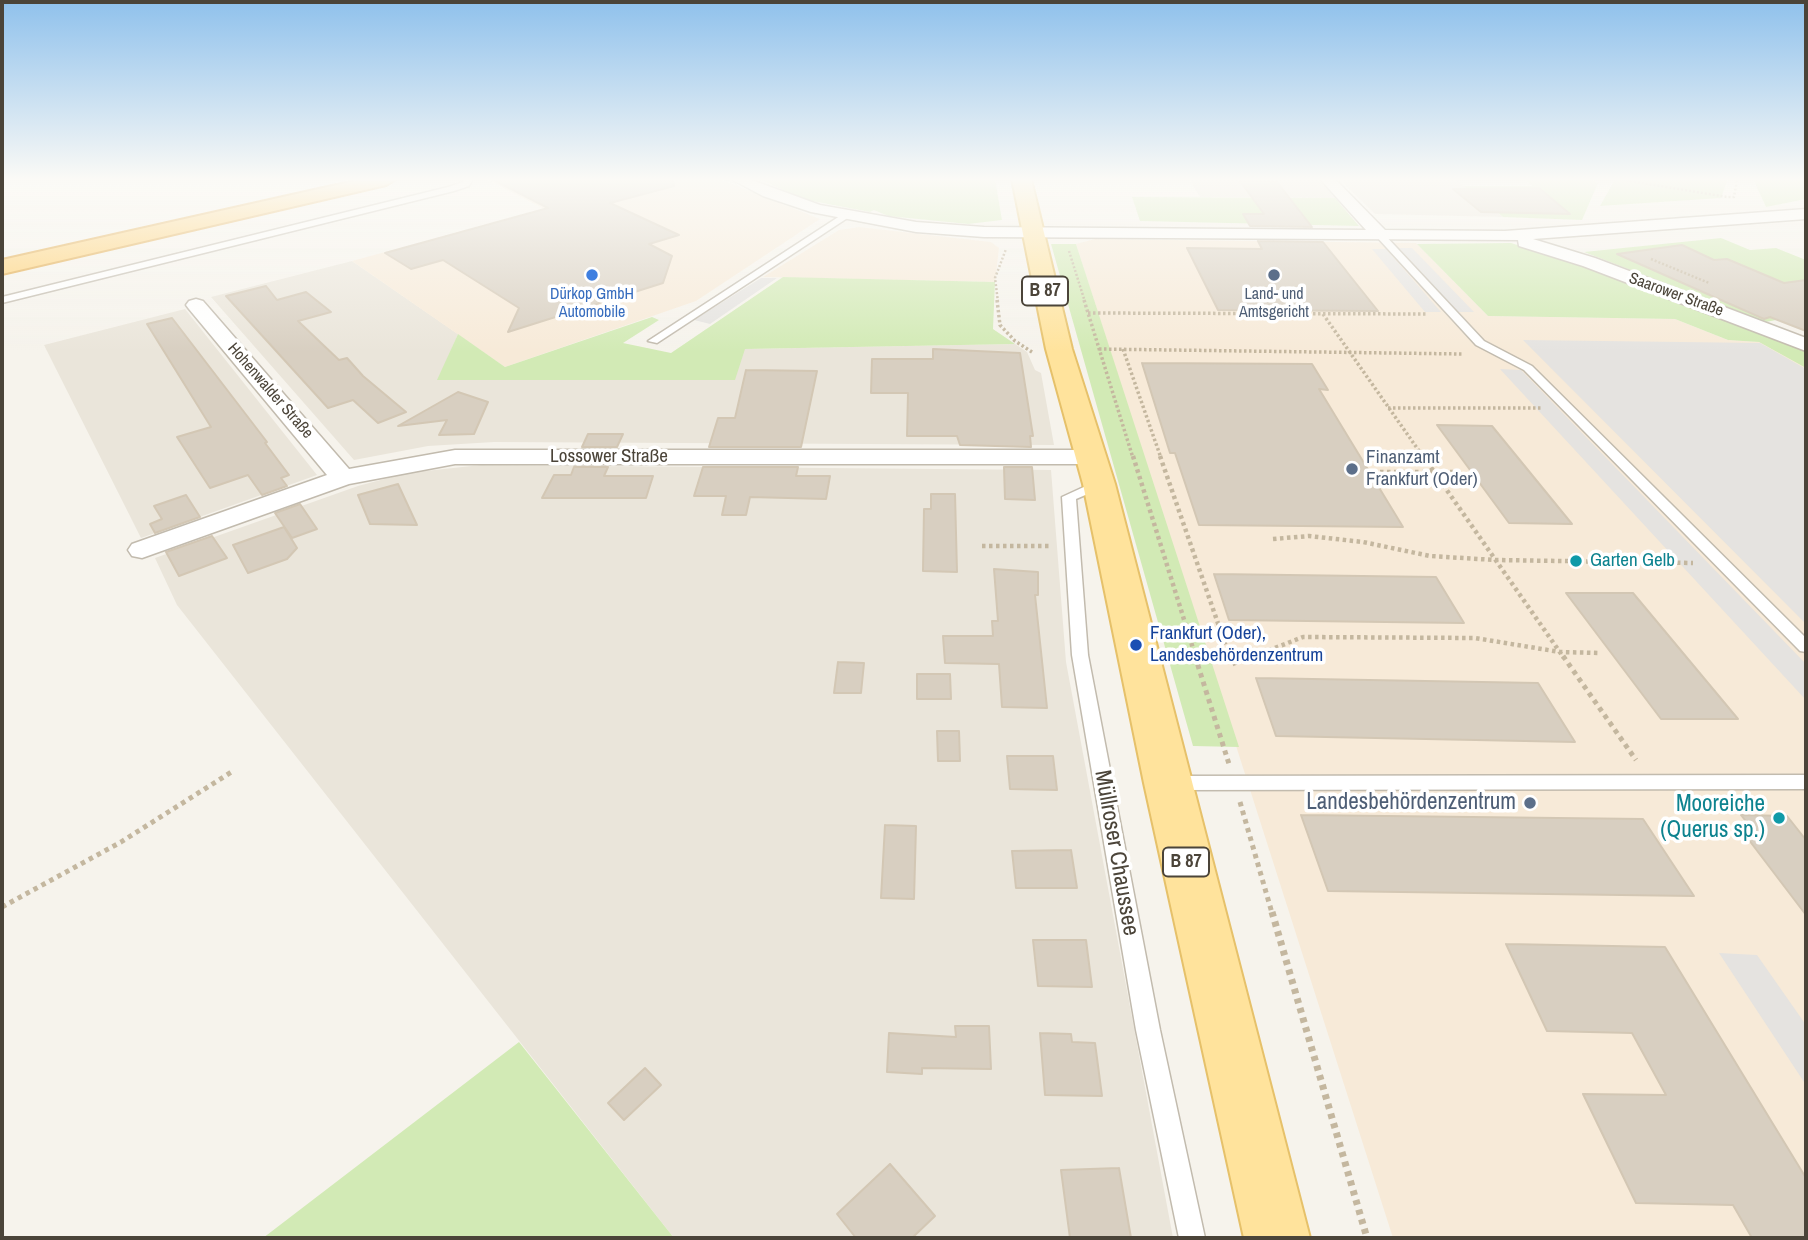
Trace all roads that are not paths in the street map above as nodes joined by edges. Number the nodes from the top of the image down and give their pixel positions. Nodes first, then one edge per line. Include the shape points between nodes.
1 (70, 237) edge
2 (83, 237) edge
3 (132, 237) edge
4 (255, 237) edge
5 (813, 237) edge
6 (1032, 237) edge
7 (1382, 237) edge
8 (1508, 237) edge
9 (2, 249) edge
10 (2, 255) edge
11 (2, 267) edge
12 (2, 300) edge
13 (196, 305) dead end
14 (653, 341) dead end
15 (1806, 345) edge
16 (1095, 471) junction
17 (343, 478) junction
18 (142, 550) dead end
19 (1806, 647) edge
20 (1167, 782) junction
21 (1806, 782) edge
22 (1192, 1238) edge
23 (1276, 1238) edge

1 - 9 highway
2 - 10 highway
3 - 11 highway
4 - 12 lane
5 - 14 lane
6 - 16 main road, B 87
7 - 19 lane via 1480,343 1528,368
8 - 15 street, Saarower Straße via 1589,262
13 - 17 street, Hohenwalder Straße
16 - 17 street, Lossower Straße via 476,456
16 - 20 main road, B 87
16 - 22 lane, Müllroser Chaussee via 1069,497 1083,669 1148,1030
17 - 18 street, Lossower Straße
20 - 21 lane
20 - 23 main road, B 87

